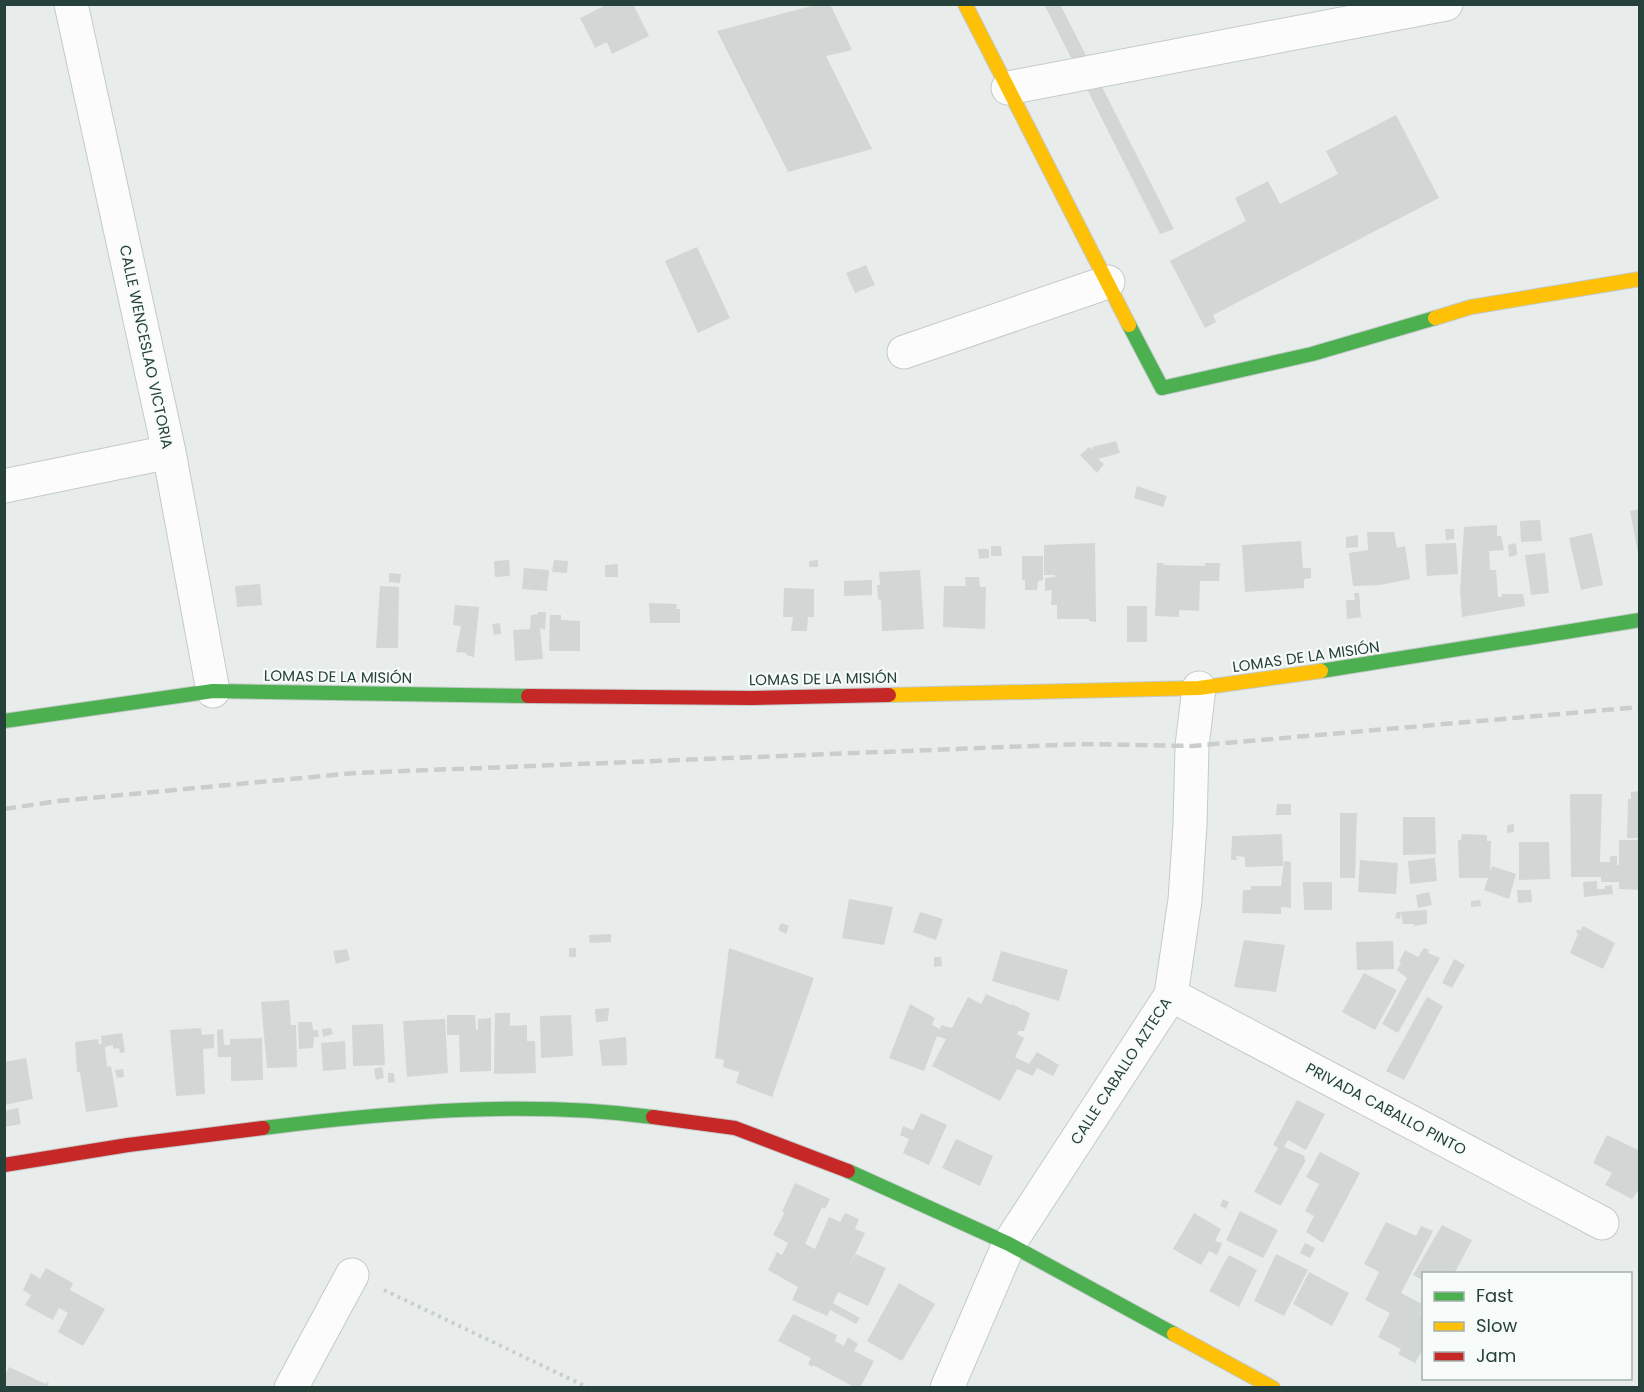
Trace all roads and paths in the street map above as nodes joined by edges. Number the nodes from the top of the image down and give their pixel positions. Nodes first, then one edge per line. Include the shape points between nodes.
1 (71, 4) edge
2 (965, 4) edge
3 (1446, 4) edge
4 (1008, 88) junction
5 (1640, 279) edge
6 (1108, 282) junction
7 (904, 352) dead end
8 (169, 452) junction
9 (4, 486) edge
10 (1640, 620) edge
11 (1199, 688) junction
12 (213, 691) junction
13 (4, 721) edge
14 (1171, 995) junction
15 (7, 1170) edge
16 (1602, 1223) dead end
17 (1009, 1244) junction
18 (352, 1275) joint
19 (291, 1388) edge
20 (590, 1388) edge
21 (947, 1388) edge
22 (1273, 1388) edge

1 - 8 street, CALLE WENCESLAO VICTORIA
2 - 4 street
3 - 4 street
4 - 6 street
5 - 6 street via 1471,307 1312,354 1162,388
6 - 7 street
8 - 9 street
8 - 12 street, CALLE WENCESLAO VICTORIA
10 - 11 street, LOMAS DE LA MISIÓN
11 - 12 street, LOMAS DE LA MISIÓN via 752,698
11 - 14 street, CALLE CABALLO AZTECA via 1192,746 1185,900
12 - 13 street, LOMAS DE LA MISIÓN
14 - 16 street, PRIVADA CABALLO PINTO
14 - 17 street, CALLE CABALLO AZTECA
15 - 17 street via 128,1144 366,1115 546,1108 630,1114 735,1128 839,1167
17 - 21 street, CALLE CABALLO AZTECA
17 - 22 street
18 - 19 street
18 - 20 path

